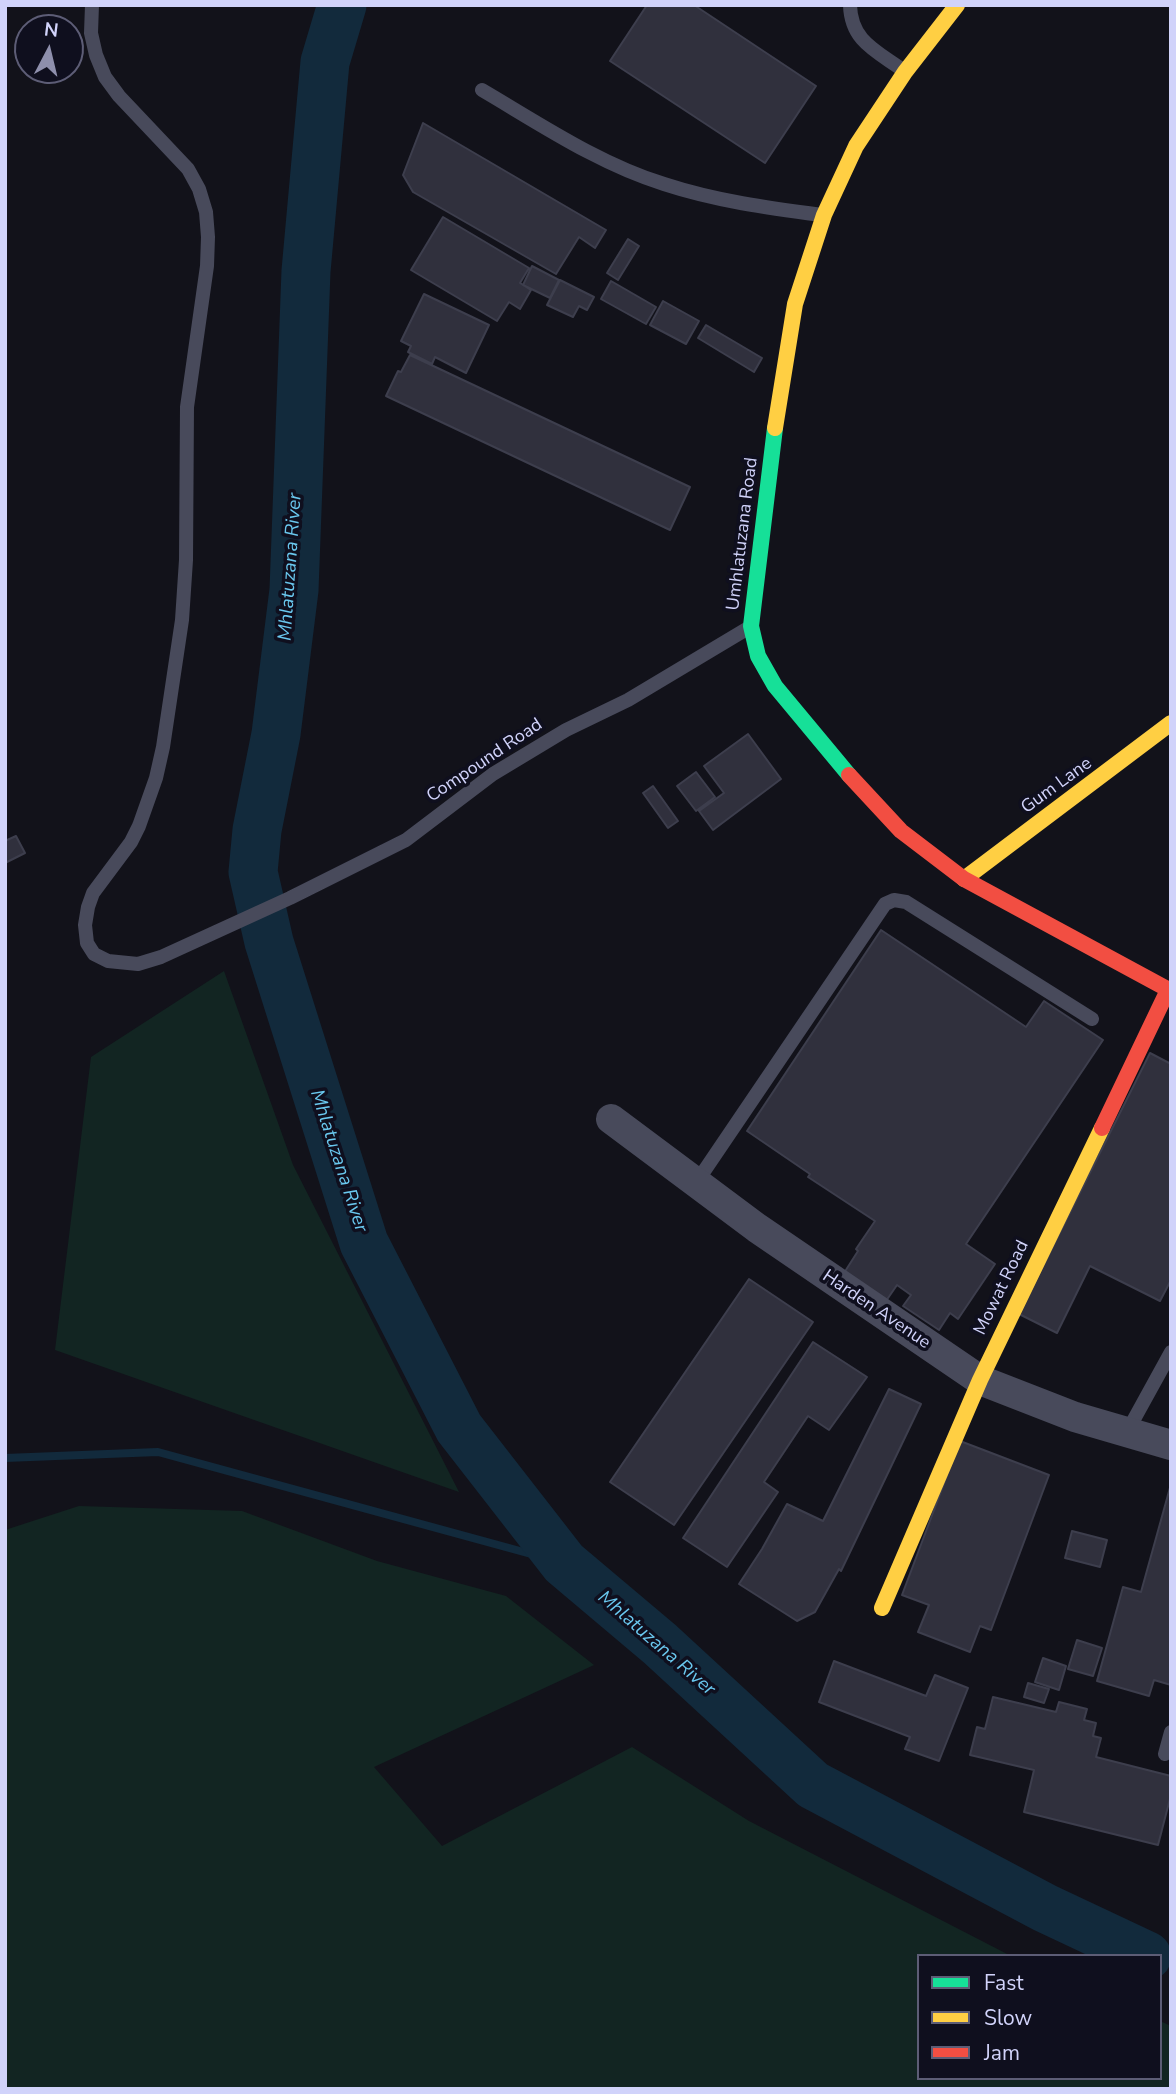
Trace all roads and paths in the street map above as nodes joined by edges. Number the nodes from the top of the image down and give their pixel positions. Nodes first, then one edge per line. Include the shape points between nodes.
1 (92, 5) edge
2 (850, 5) edge
3 (957, 5) edge
4 (905, 72) junction
5 (482, 90) dead end
6 (824, 215) junction
7 (751, 626) junction
8 (1171, 723) edge
9 (964, 878) junction
10 (1169, 991) edge
11 (1092, 1019) dead end
12 (611, 1119) dead end
13 (696, 1183) junction
14 (1171, 1352) edge
15 (979, 1380) junction
16 (1127, 1432) junction
17 (1171, 1445) edge
18 (882, 1608) dead end
19 (1171, 1732) edge
20 (1165, 1754) dead end

1 - 7 lane, Compound Road via 91,33 105,77 188,169 199,188 208,237 187,407 182,620 163,747 139,826 88,907 87,943 94,954 108,961 138,964 200,941 290,898 406,840 494,774
2 - 4 lane via 850,21 859,38
3 - 4 street, Umhlatuzana Road
4 - 6 street, Umhlatuzana Road via 856,146
5 - 6 lane via 589,152 661,184 726,202
6 - 7 street, Umhlatuzana Road via 795,304
7 - 9 street, Umhlatuzana Road via 758,656 775,686 832,757 901,831
8 - 9 street, Gum Lane
9 - 10 street, Umhlatuzana Road
10 - 15 street, Mowat Road
11 - 13 lane via 906,902 884,904
12 - 13 street, Harden Avenue
13 - 15 street, Harden Avenue
14 - 16 lane
15 - 16 street, Harden Avenue
15 - 18 street, Mowat Road
16 - 17 street, Harden Avenue
19 - 20 lane

